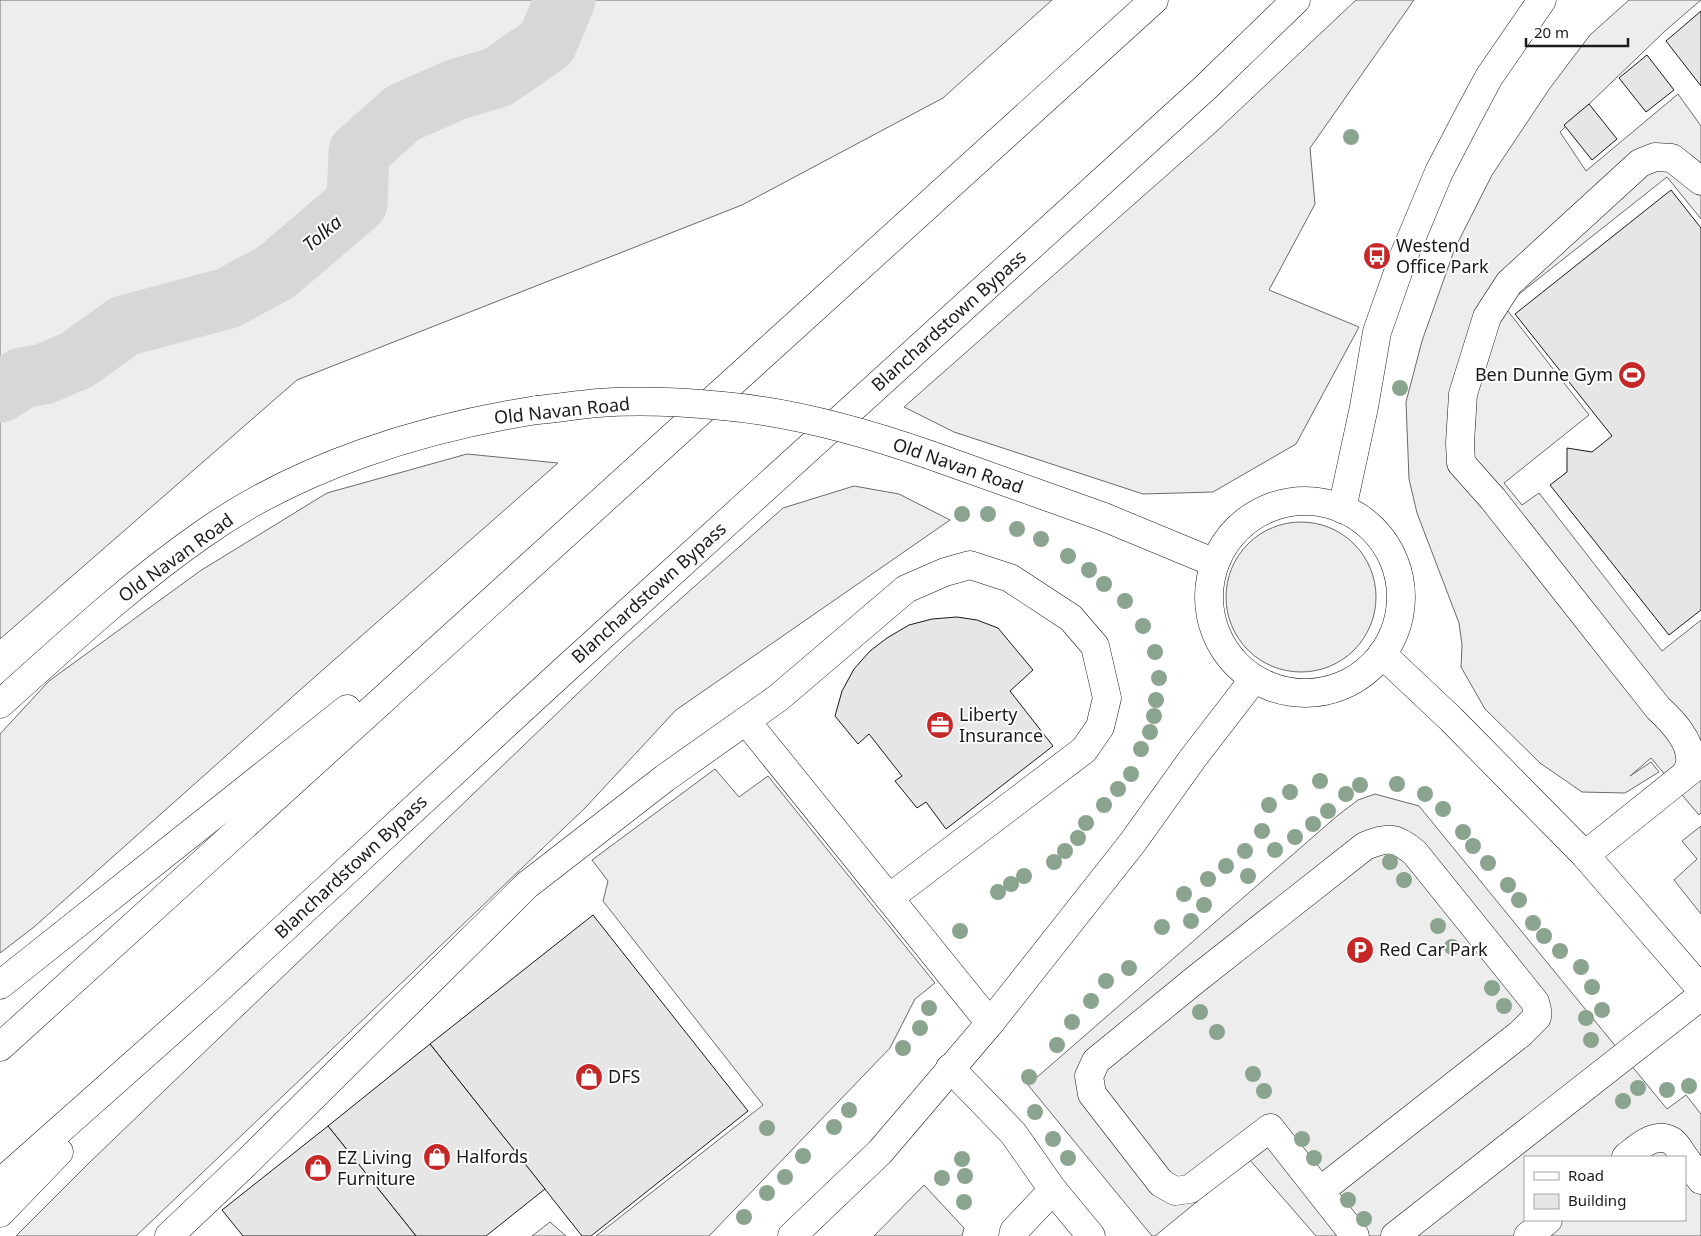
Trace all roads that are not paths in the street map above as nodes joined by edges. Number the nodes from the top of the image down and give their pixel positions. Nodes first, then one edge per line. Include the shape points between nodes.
1 (1154, 0) edge
2 (1296, 0) edge
3 (1542, 0) edge
4 (1063, 81) junction
5 (1701, 181) edge
6 (1342, 508) junction
7 (1215, 564) junction
8 (1382, 654) junction
9 (1254, 679) junction
10 (0, 704) edge
11 (746, 721) junction
12 (1694, 768) edge
13 (1585, 855) junction
14 (889, 898) junction
15 (0, 985) edge
16 (1701, 988) edge
17 (214, 993) junction
18 (1701, 996) edge
19 (990, 1023) junction
20 (0, 1047) edge
21 (950, 1068) junction
22 (1627, 1156) edge
23 (1683, 1156) edge
24 (1686, 1161) edge
25 (1701, 1180) edge
26 (0, 1183) edge
27 (1053, 1190) junction
28 (1320, 1191) junction
29 (0, 1213) edge
30 (1547, 1221) edge
31 (169, 1236) edge
32 (792, 1236) edge
33 (1013, 1236) edge
34 (1090, 1236) edge
35 (1355, 1236) edge
36 (1395, 1236) edge
37 (1528, 1236) edge

1 - 4 main road
2 - 17 main road, Blanchardstown Bypass via 1206,87
3 - 6 main road via 1489,77 1466,120 1439,172 1392,286 1377,332
4 - 15 main road via 774,322 338,716
4 - 20 main road
5 - 12 main road via 1672,158 1655,157 1640,164 1509,282 1487,318 1463,394 1460,443 1461,463 1671,720 1686,741
6 - 7 main road via 1305,501 1267,508 1247,520 1230,537
6 - 8 main road via 1378,535 1393,560 1401,588 1399,618 1393,637
7 - 9 main road via 1209,599 1215,632 1228,655
7 - 10 main road, Old Navan Road, bridge via 1104,517 930,455 805,419 724,406 665,402 600,403 537,410 428,432 358,455 255,502 203,533 150,574 85,627
8 - 9 main road via 1358,678 1327,691 1294,693
8 - 13 main road
9 - 19 main road via 1127,849
11 - 14 main road
11 - 14 main road via 778,698 906,589 970,565 1010,578 1071,618 1095,646 1107,698 1100,727 1084,750
11 - 31 main road via 665,778 527,885
12 - 13 main road
13 - 16 main road
14 - 19 main road
17 - 26 main road, Blanchardstown Bypass
17 - 29 main road
18 - 36 main road
19 - 21 main road
21 - 27 main road via 1012,1133
21 - 32 main road via 880,1152
22 - 23 main road via 1658,1137 1673,1142
24 - 25 main road
27 - 33 main road via 1014,1231
27 - 34 main road
28 - 28 main road via 1270,1128 1190,1189 1175,1192 1161,1183 1092,1094 1089,1076 1096,1061 1365,846 1382,839 1395,839 1415,853 1535,1002 1537,1018
28 - 35 main road
30 - 37 main road

